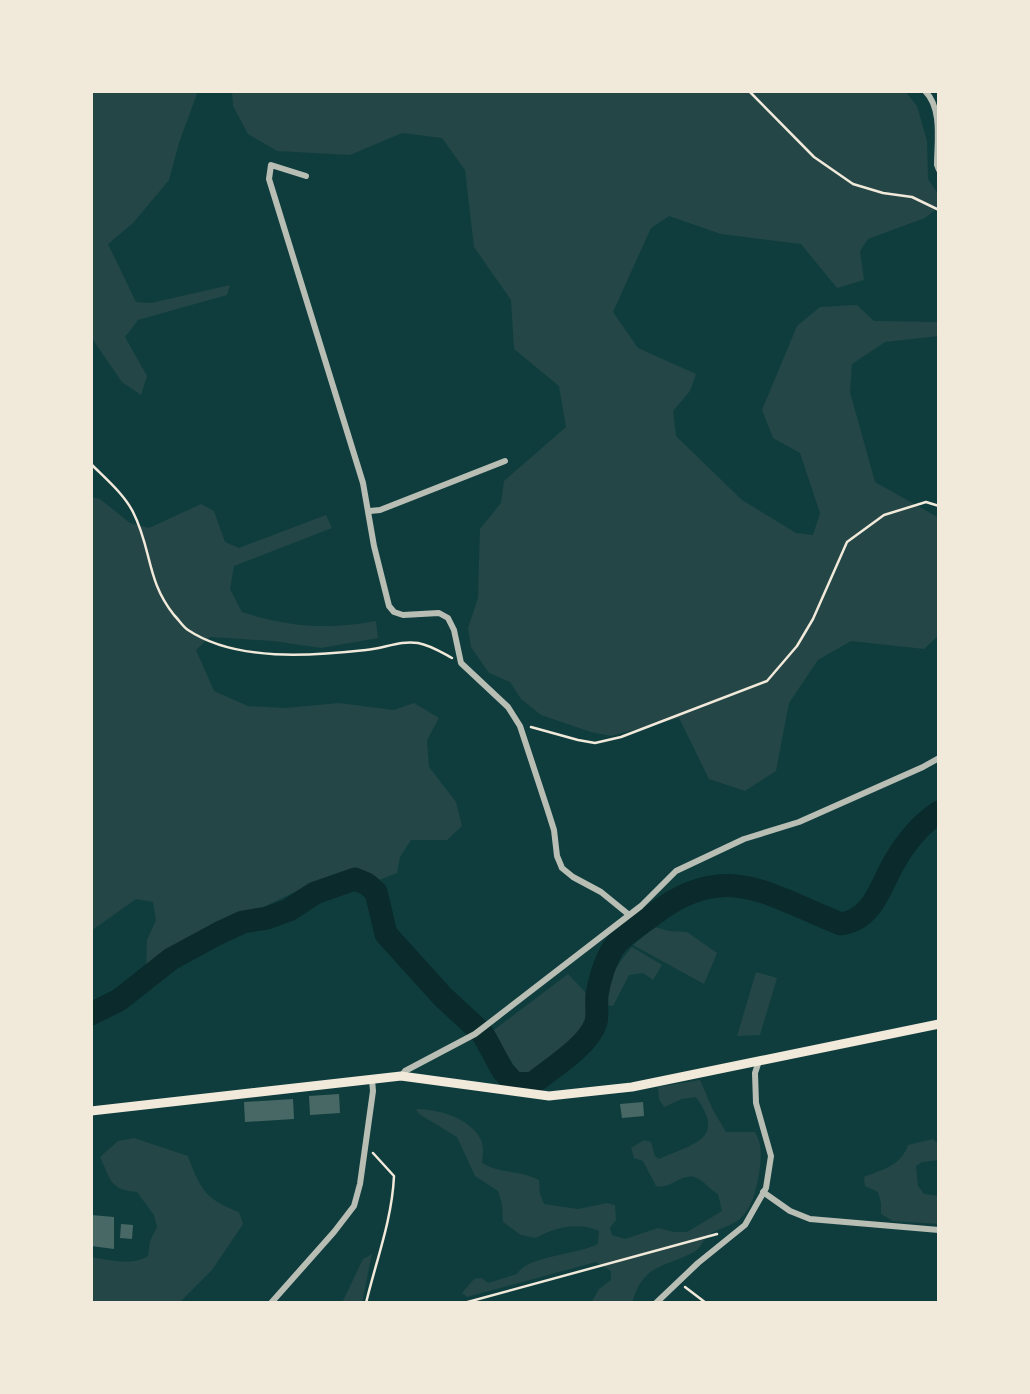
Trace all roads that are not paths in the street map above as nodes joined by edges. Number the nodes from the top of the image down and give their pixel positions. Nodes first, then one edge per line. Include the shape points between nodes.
1 (925, 91) edge
2 (939, 170) edge
3 (306, 176) dead end
4 (505, 461) dead end
5 (370, 512) junction
6 (939, 758) edge
7 (628, 914) junction
8 (939, 1024) edge
9 (759, 1061) junction
10 (401, 1076) junction
11 (372, 1080) junction
12 (91, 1111) edge
13 (763, 1192) junction
14 (939, 1230) edge
15 (271, 1303) edge
16 (656, 1303) edge

1 - 2 street via 937,121
3 - 5 street via 271,165 269,179
4 - 5 street
5 - 7 street via 389,607 403,615 448,618 461,663 508,707 520,726 562,868
6 - 7 street via 799,822 701,858 676,871
7 - 10 street via 475,1034
8 - 9 main road
9 - 10 main road via 632,1087 549,1096
9 - 13 street via 756,1103 771,1156
10 - 11 main road
11 - 12 main road
11 - 15 street via 354,1206
13 - 14 street via 790,1212 810,1219
13 - 16 street via 745,1225

